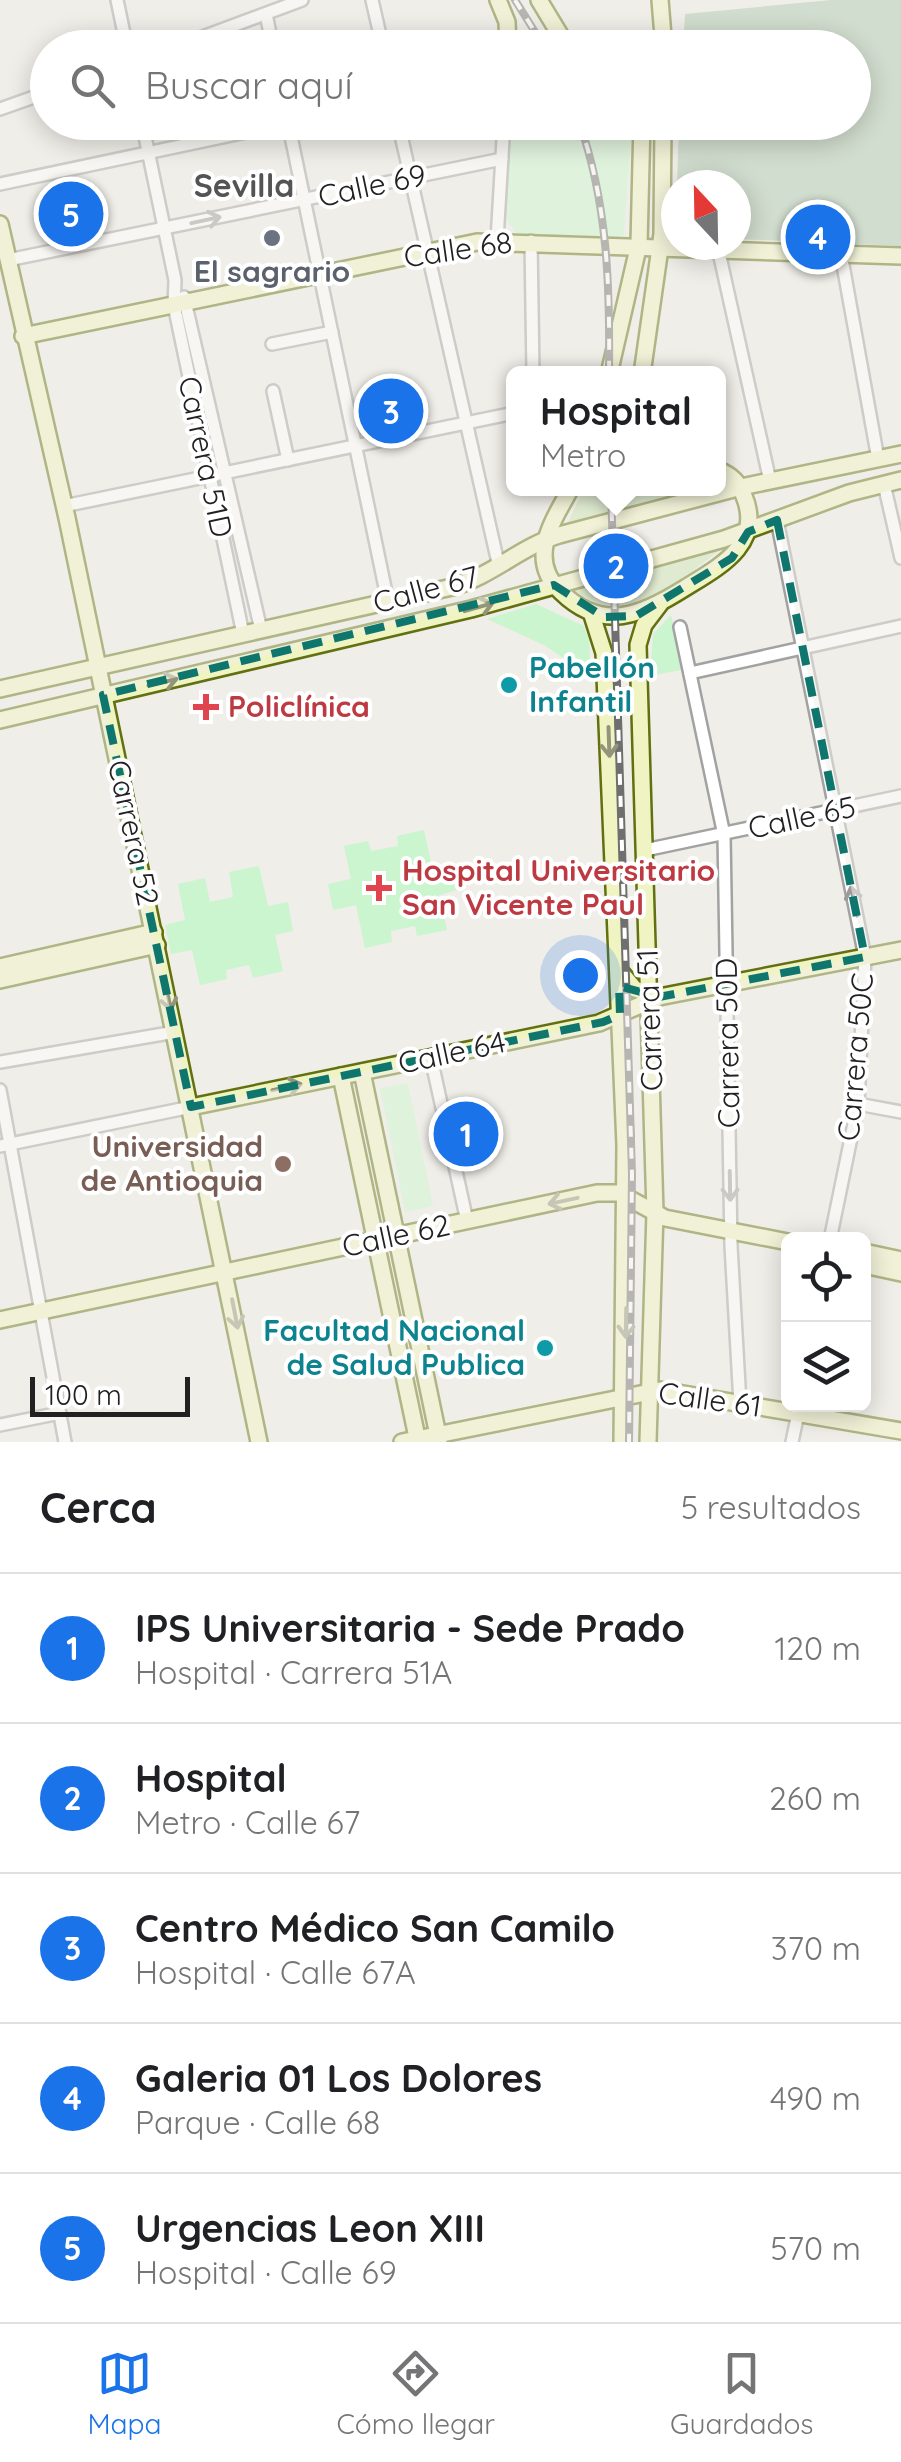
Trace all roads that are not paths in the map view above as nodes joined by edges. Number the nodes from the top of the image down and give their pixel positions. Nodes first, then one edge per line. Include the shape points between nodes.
1 (117, 0) edge
2 (302, 0) edge
3 (372, 0) edge
4 (498, 0) edge
5 (539, 0) edge
6 (660, 0) edge
7 (266, 14) junction
8 (123, 30) edge
9 (222, 30) edge
10 (269, 30) edge
11 (379, 30) edge
12 (508, 30) edge
13 (557, 30) edge
14 (662, 30) edge
15 (30, 98) edge
16 (0, 109) edge
17 (145, 140) edge
18 (212, 140) edge
19 (293, 140) edge
20 (402, 140) edge
21 (503, 140) edge
22 (642, 140) edge
23 (663, 140) edge
24 (148, 154) junction
25 (502, 159) junction
26 (662, 170) edge
27 (410, 178) junction
28 (0, 184) edge
29 (304, 200) junction
30 (0, 224) edge
31 (164, 228) junction
32 (497, 240) junction
33 (531, 241) junction
34 (640, 244) junction
35 (661, 245) joint
36 (751, 250) edge
37 (426, 251) junction
38 (842, 254) junction
39 (901, 256) edge
40 (8, 260) junction
41 (721, 260) edge
42 (320, 274) junction
43 (180, 304) junction
44 (332, 332) junction
45 (23, 336) junction
46 (272, 344) dead end
47 (533, 366) edge
48 (611, 366) edge
49 (643, 366) edge
50 (273, 391) dead end
51 (506, 414) edge
52 (465, 422) junction
53 (356, 445) junction
54 (901, 454) edge
55 (878, 459) junction
56 (288, 460) junction
57 (225, 473) junction
58 (208, 476) junction
59 (726, 476) edge
60 (770, 481) junction
61 (893, 482) edge
62 (740, 487) junction
63 (726, 491) edge
64 (568, 496) edge
65 (707, 496) edge
66 (64, 506) junction
67 (778, 520) junction
68 (748, 532) junction
69 (544, 540) junction
70 (901, 558) edge
71 (499, 567) junction
72 (554, 585) junction
73 (388, 602) junction
74 (660, 604) junction
75 (591, 612) junction
76 (901, 626) edge
77 (680, 627) dead end
78 (261, 630) junction
79 (237, 636) junction
80 (801, 648) junction
81 (238, 664) junction
82 (98, 667) junction
83 (690, 673) junction
84 (0, 689) edge
85 (104, 696) junction
86 (0, 720) edge
87 (901, 796) edge
88 (834, 811) junction
89 (724, 835) junction
90 (645, 850) junction
91 (155, 939) junction
92 (901, 950) edge
93 (865, 957) junction
94 (0, 967) edge
95 (618, 970) junction
96 (0, 980) edge
97 (728, 984) junction
98 (653, 997) junction
99 (620, 1015) junction
100 (175, 1032) junction
101 (431, 1058) junction
102 (0, 1062) edge
103 (362, 1072) junction
104 (341, 1076) junction
105 (0, 1090) edge
106 (858, 1104) junction
107 (191, 1107) junction
108 (901, 1112) edge
109 (5, 1145) edge
110 (626, 1196) junction
111 (655, 1212) junction
112 (467, 1221) junction
113 (731, 1231) junction
114 (832, 1232) edge
115 (396, 1236) junction
116 (376, 1241) junction
117 (781, 1241) edge
118 (871, 1254) edge
119 (901, 1260) edge
120 (871, 1267) edge
121 (226, 1272) junction
122 (901, 1273) edge
123 (41, 1312) junction
124 (0, 1320) edge
125 (651, 1390) junction
126 (625, 1395) junction
127 (740, 1403) junction
128 (781, 1407) edge
129 (798, 1412) edge
130 (813, 1412) edge
131 (60, 1413) junction
132 (0, 1425) edge
133 (901, 1431) edge
134 (438, 1438) edge
135 (413, 1441) edge
136 (65, 1442) edge
137 (259, 1442) edge
138 (622, 1442) edge
139 (648, 1442) edge
140 (792, 1442) edge

1 - 8 street
2 - 7 street
3 - 11 street
4 - 12 main road
5 - 13 main road
6 - 14 main road
7 - 9 street
7 - 10 street
15 - 16 street
17 - 24 street, Carrera 51D
18 - 24 street
19 - 29 street
20 - 27 street
21 - 25 street
22 - 34 main road
23 - 26 main road
24 - 28 street
24 - 31 street, Carrera 51D
25 - 27 street, Calle 69
25 - 32 street
27 - 29 street, Calle 69
27 - 37 street
31 -> 29 street, Calle 69
29 - 42 street
30 - 40 main road, Carrera 52
31 - 40 street, Calle 69
31 - 43 street, Carrera 51D
32 - 33 main road, Calle 68
32 - 37 main road, Calle 68
33 - 34 main road, Calle 68
33 - 47 street
34 - 35 main road, Calle 68
34 - 48 main road
35 - 49 main road
36 - 38 main road, Calle 68
37 - 42 main road, Calle 68
37 - 52 street
38 - 39 main road, Calle 68
38 - 55 street
40 - 45 main road, Carrera 52
41 - 60 street
42 - 43 main road, Calle 68
42 - 44 street
43 - 45 main road, Calle 68
43 - 57 street, Carrera 51D
43 - 58 street, Carrera 51D
44 - 46 street
44 - 53 street
45 - 66 main road, Carrera 52
50 - 56 street
51 - 52 street
52 - 53 street
52 - 71 street
53 - 56 street
53 - 73 street
54 - 55 main road, Calle 67
55 - 60 main road, Calle 67
56 - 57 street
57 - 58 street
57 - 78 street, Carrera 51D
58 - 66 street
58 - 79 street, Carrera 51D
59 - 62 main road
60 - 62 main road, Calle 67
61 - 67 main road, Calle 67
61 - 70 street
62 - 63 main road, Calle 67
62 - 68 main road
64 - 69 main road
65 - 69 main road, Calle 67
66 - 82 main road, Carrera 52
67 - 68 main road, Calle 67
67 - 80 street, Carrera 50C
68 - 72 main road, Calle 67
68 - 74 main road via 732,558
69 - 71 main road, Calle 67
69 - 72 main road
71 - 73 main road, Calle 67 via 464,584
72 - 75 main road
81 -> 72 main road, Calle 67
73 - 78 main road, Calle 67
74 - 75 main road via 622,618
74 - 90 main road, Carrera 51 via 638,645
75 -> 95 main road, Carrera 51 via 604,654
76 - 80 street
77 - 83 street, Carrera 50D
78 - 79 main road, Calle 67
79 - 81 main road
79 - 82 main road, Calle 67
80 - 83 street
80 - 88 street, Carrera 50C
85 -> 81 main road, Calle 67
82 - 84 main road, Calle 67
82 - 85 main road, Carrera 52
83 - 89 street, Carrera 50D
85 - 86 main road, Calle 67
85 - 91 main road, Carrera 52
87 - 88 street, Calle 65
88 - 89 street, Calle 65
93 -> 88 street, Carrera 50C
89 - 90 street, Calle 65
89 - 97 street, Carrera 50D
90 - 98 main road, Carrera 51
91 - 94 main road
91 - 96 main road
91 -> 100 main road, Carrera 52
92 - 93 main road, Calle 64
93 - 97 main road, Calle 64
93 - 106 street, Carrera 50C
95 - 98 main road
95 - 99 main road, Carrera 51
97 - 98 main road, Calle 64
97 -> 113 street, Carrera 50D
98 - 99 main road, Calle 64
98 - 111 main road, Carrera 51
99 - 101 main road, Calle 64
99 - 110 main road, Carrera 51
100 - 102 street
100 - 107 main road, Carrera 52
101 - 103 main road, Calle 64
101 - 112 street
103 - 104 main road, Calle 64
103 - 115 main road
107 -> 104 main road, Calle 64
104 - 116 main road
105 - 109 street
106 - 108 street
106 - 114 street, Carrera 50C
107 - 109 street, Calle 64
107 - 121 main road, Carrera 52
109 - 123 street
110 - 111 main road
110 -> 112 main road, Calle 62 via 596,1194
110 -> 126 main road, Carrera 51
111 - 113 main road
111 - 125 main road, Carrera 51
112 - 115 main road, Calle 62
113 - 117 main road
113 - 127 street, Carrera 50D
115 - 116 main road, Calle 62
115 - 134 main road
116 - 121 main road, Calle 62
116 - 135 main road
118 - 119 main road
120 - 122 main road
121 - 123 main road, Calle 62
121 -> 137 main road, Carrera 52
123 - 124 main road, Calle 62
123 - 131 street
125 - 126 main road, Calle 61
125 - 127 main road, Calle 61
125 - 139 main road, Carrera 51
126 - 134 main road, Calle 61
126 - 138 main road, Carrera 51
127 - 128 main road, Calle 61
129 - 140 street
130 - 133 main road, Calle 61
131 - 132 street
131 - 136 street
134 - 135 main road, Calle 61

